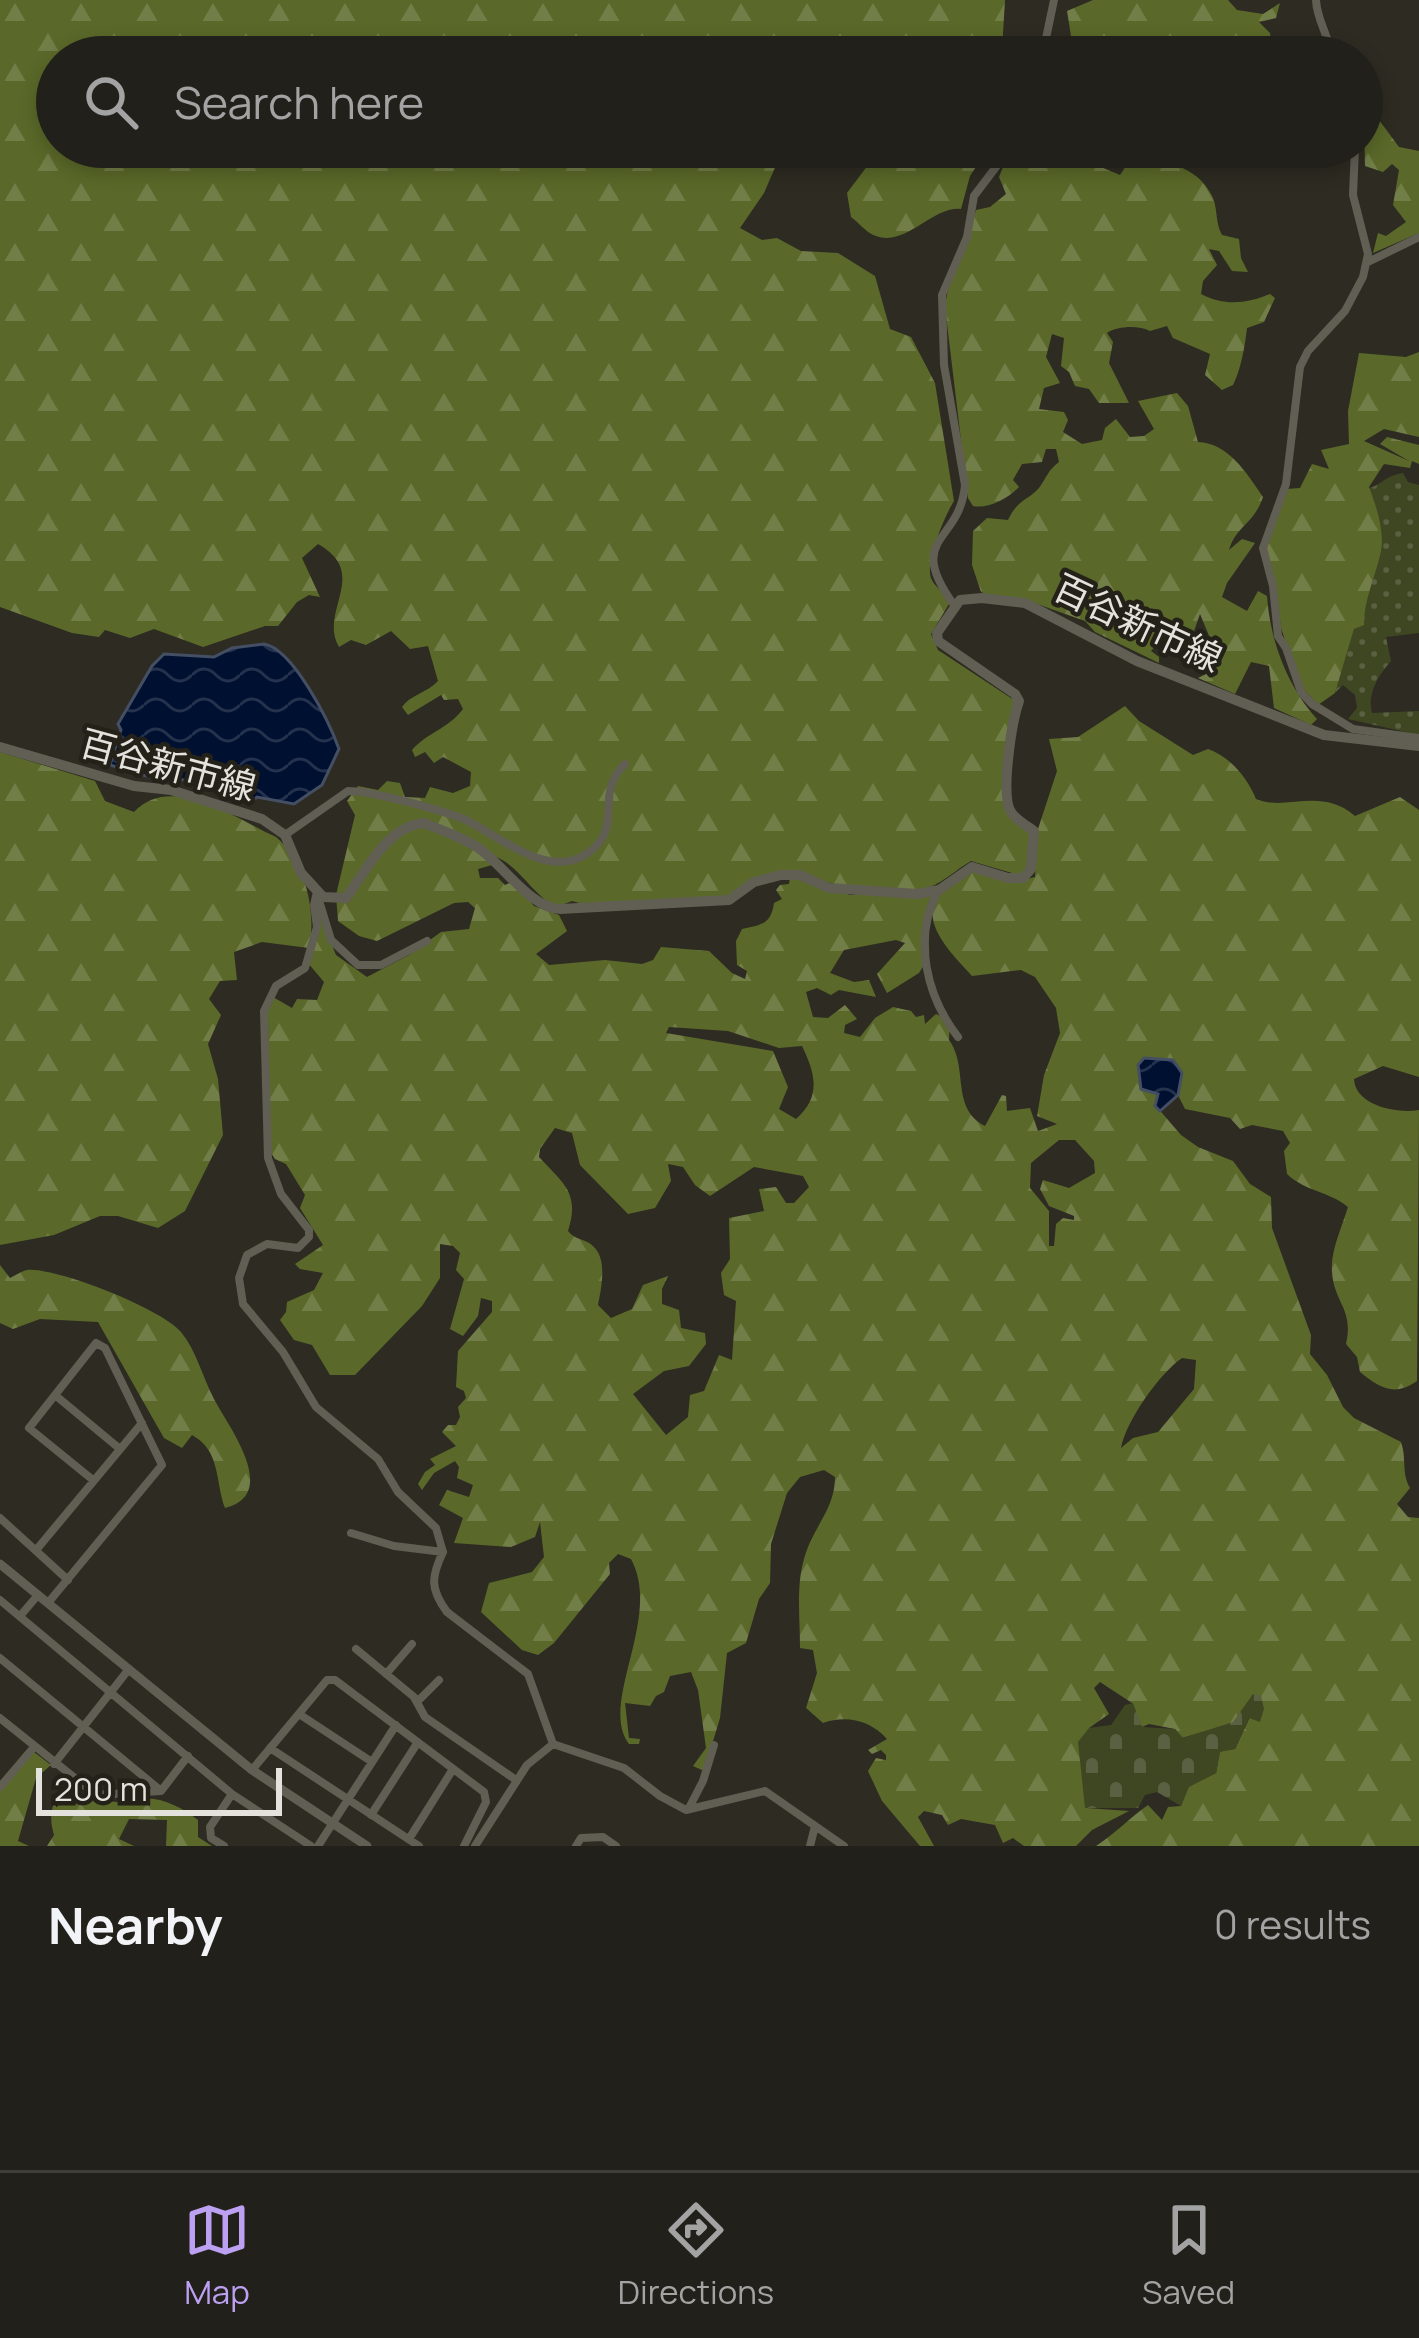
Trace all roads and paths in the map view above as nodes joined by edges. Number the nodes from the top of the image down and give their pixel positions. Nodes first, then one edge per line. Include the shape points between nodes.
1 (1054, 0) edge
2 (1316, 0) edge
3 (1046, 36) edge
4 (1327, 36) edge
5 (995, 168) edge
6 (1354, 168) edge
7 (1419, 237) edge
8 (1366, 263) junction
9 (954, 605) junction
10 (1419, 742) edge
11 (0, 747) edge
12 (625, 764) dead end
13 (285, 835) junction
14 (939, 890) junction
15 (316, 892) junction
16 (427, 941) dead end
17 (958, 1037) dead end
18 (55, 1395) junction
19 (142, 1423) junction
20 (120, 1449) junction
21 (93, 1480) junction
22 (0, 1518) edge
23 (351, 1533) dead end
24 (37, 1549) junction
25 (443, 1552) junction
26 (0, 1564) edge
27 (68, 1580) junction
28 (38, 1595) junction
29 (0, 1600) edge
30 (48, 1603) junction
31 (20, 1616) junction
32 (412, 1644) dead end
33 (356, 1649) dead end
34 (0, 1658) edge
35 (129, 1669) junction
36 (386, 1674) junction
37 (440, 1680) dead end
38 (111, 1692) junction
39 (417, 1702) junction
40 (298, 1714) junction
41 (0, 1718) edge
42 (396, 1725) junction
43 (83, 1727) junction
44 (418, 1742) junction
45 (553, 1744) junction
46 (714, 1745) dead end
47 (34, 1747) junction
48 (271, 1748) junction
49 (188, 1756) junction
50 (372, 1762) junction
51 (54, 1764) junction
52 (252, 1769) junction
53 (453, 1769) junction
54 (516, 1780) junction
55 (0, 1787) edge
56 (161, 1791) junction
57 (232, 1794) junction
58 (348, 1800) junction
59 (688, 1809) junction
60 (371, 1815) junction
61 (333, 1823) junction
62 (814, 1826) junction
63 (409, 1839) junction
64 (224, 1846) edge
65 (315, 1846) edge
66 (367, 1846) edge
67 (419, 1846) edge
68 (464, 1846) edge
69 (475, 1846) edge
70 (576, 1846) edge
71 (616, 1846) edge
72 (810, 1846) edge
73 (844, 1846) edge

1 - 3 street
2 - 4 street
5 - 9 street via 974,196 942,295 944,365 965,485 933,552 934,572
6 - 8 street
7 - 8 street
8 - 10 street via 1354,297 1300,367 1286,484 1263,548 1278,636 1301,692 1353,729
9 - 10 main road, 百谷新市線 via 982,598 1024,603 1137,661 1324,735
9 - 14 main road via 938,641 1019,701 1007,802 1034,832 1023,878 972,867
11 - 13 main road, 百谷新市線 via 171,790
12 - 13 street via 609,786 603,839 562,860 514,849 447,813 363,792 348,791
13 - 15 main road, 百谷新市線
14 - 15 main road via 855,892 781,875 729,900 550,909 475,845 424,823 388,841 346,898
14 - 17 street via 929,913 926,976
15 - 16 street via 331,940 358,964 381,965
15 - 25 street via 317,927 305,968 276,986 264,1011 268,1159 309,1237 298,1248 255,1248 238,1290 316,1407 378,1459 436,1528
18 - 19 street via 96,1343
18 - 20 street
18 - 21 street via 29,1428
19 - 20 street
19 - 27 street via 162,1465
20 - 21 street
21 - 24 street
22 - 24 street
23 - 25 street
24 - 27 street
25 - 45 street via 433,1576 437,1599 528,1674
26 - 28 street
27 - 30 street
28 - 30 street
28 - 31 street
29 - 31 street
30 - 35 street
31 - 38 street
32 - 36 street
33 - 36 street
34 - 43 street
35 - 38 street
35 - 52 street
36 - 39 street
37 - 39 street
38 - 43 street
38 - 49 street
39 - 54 street via 425,1717
40 - 42 street via 335,1680
40 - 48 street
40 - 50 street
41 - 47 street
42 - 44 street
42 - 50 street
43 - 51 street
43 - 56 street
44 - 53 street
44 - 60 street
45 - 54 street
45 - 59 street via 624,1768
46 - 59 street
47 - 51 street
47 - 55 street
48 - 52 street
48 - 58 street
49 - 56 street
49 - 57 street
50 - 58 street
51 - 56 street via 96,1796
52 - 61 street
53 - 63 street
53 - 68 street via 486,1802
54 - 69 street
57 - 64 street via 210,1827
57 - 65 street
58 - 60 street
58 - 61 street
59 - 62 street via 765,1791
60 - 63 street
61 - 65 street
61 - 66 street
62 - 72 street
62 - 73 street
63 - 67 street
70 - 71 street via 581,1838

